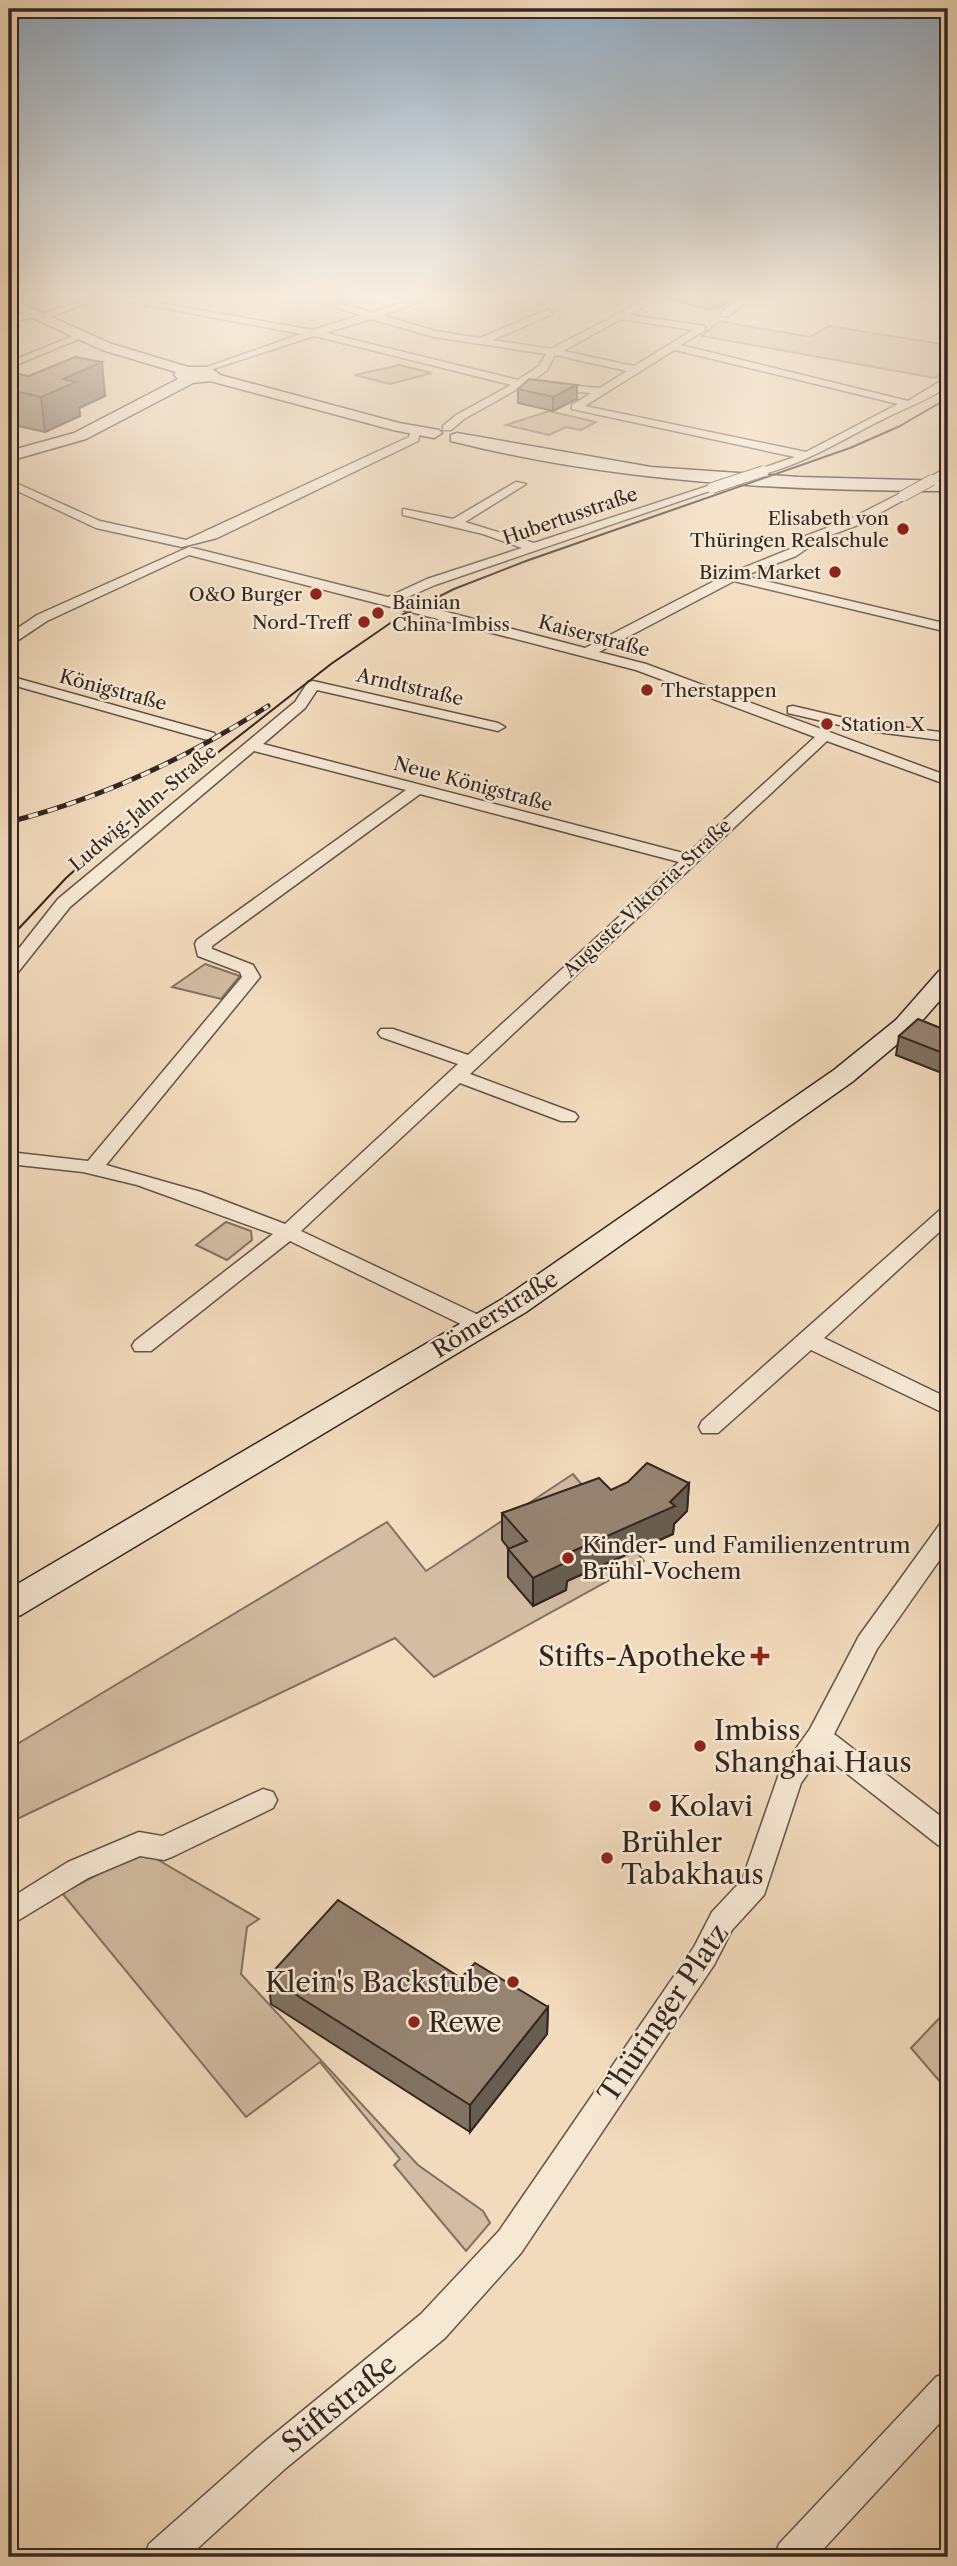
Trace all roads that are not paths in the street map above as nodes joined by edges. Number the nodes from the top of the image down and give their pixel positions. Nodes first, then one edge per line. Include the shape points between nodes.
1 (112, 418) edge
2 (371, 418) edge
3 (459, 418) edge
4 (627, 418) edge
5 (882, 418) edge
6 (416, 430) junction
7 (446, 433) junction
8 (12, 455) edge
9 (808, 456) junction
10 (948, 470) edge
11 (501, 479) dead end
12 (9, 483) edge
13 (948, 486) edge
14 (407, 512) dead end
15 (455, 523) junction
16 (184, 548) junction
17 (535, 548) junction
18 (733, 577) junction
19 (389, 601) junction
20 (948, 628) edge
21 (9, 640) edge
22 (587, 653) junction
23 (9, 680) edge
24 (313, 685) joint
25 (737, 695) dead end
26 (816, 716) junction
27 (801, 726) junction
28 (498, 727) dead end
29 (825, 735) junction
30 (209, 736) dead end
31 (948, 737) edge
32 (250, 745) junction
33 (948, 781) edge
34 (417, 789) junction
35 (687, 859) junction
36 (9, 972) edge
37 (948, 976) edge
38 (387, 1033) dead end
39 (463, 1069) junction
40 (568, 1117) dead end
41 (9, 1158) edge
42 (93, 1168) junction
43 (948, 1213) edge
44 (289, 1231) junction
45 (481, 1325) junction
46 (809, 1340) junction
47 (143, 1346) dead end
48 (948, 1408) edge
49 (709, 1427) dead end
50 (948, 1530) edge
51 (9, 1606) edge
52 (819, 1737) junction
53 (263, 1800) dead end
54 (948, 1837) edge
55 (9, 1914) edge
56 (510, 2242) joint
57 (948, 2389) edge
58 (162, 2557) edge
59 (792, 2557) edge

1 - 8 main road via 80,436
2 - 6 main road
3 - 7 street
4 - 9 street
5 - 9 street, Hubertusstraße
6 - 7 main road
6 - 16 street via 414,439
7 - 13 main road via 533,454 651,472
9 - 17 street, Hubertusstraße, bridge
10 - 18 street, bridge via 793,554
11 - 15 street via 520,484
12 - 16 street, Kaiserstraße via 88,520
14 - 15 street
15 - 17 street
16 - 19 street, Kaiserstraße
16 - 21 street via 42,618
17 - 19 street, Hubertusstraße via 431,582
18 - 20 street
18 - 22 street
19 - 22 street, Kaiserstraße
22 - 27 street, Kaiserstraße via 653,671
23 - 30 street, Königstraße
24 - 28 street, Arndtstraße
24 - 32 street, Ludwig-Jahn-Straße via 300,705
25 - 26 street
26 - 27 street
26 - 31 street
27 - 29 street, Kaiserstraße
29 - 33 street, Kaiserstraße
29 - 35 street, Auguste-Viktoria-Straße
32 - 34 street, Neue Königstraße
32 - 36 street, Ludwig-Jahn-Straße via 64,903
34 - 35 street, Neue Königstraße
34 - 42 street via 203,944 204,951 247,969 251,977
35 - 39 street, Auguste-Viktoria-Straße
37 - 45 main road, Römerstraße via 905,1025 843,1076
38 - 39 street
39 - 40 street
39 - 44 street, Auguste-Viktoria-Straße
41 - 42 street
42 - 44 street
43 - 46 street
44 - 45 street
44 - 47 street, Auguste-Viktoria-Straße
45 - 51 main road, Römerstraße
46 - 48 street
46 - 49 street
50 - 52 street, Thüringer Platz via 868,1643
52 - 54 street
52 - 56 street, Thüringer Platz via 789,1779 754,1885 722,1921 704,1956
53 - 55 street via 163,1849 139,1844 78,1870
56 - 58 street, Stiftstraße via 433,2326 274,2456
57 - 59 street

